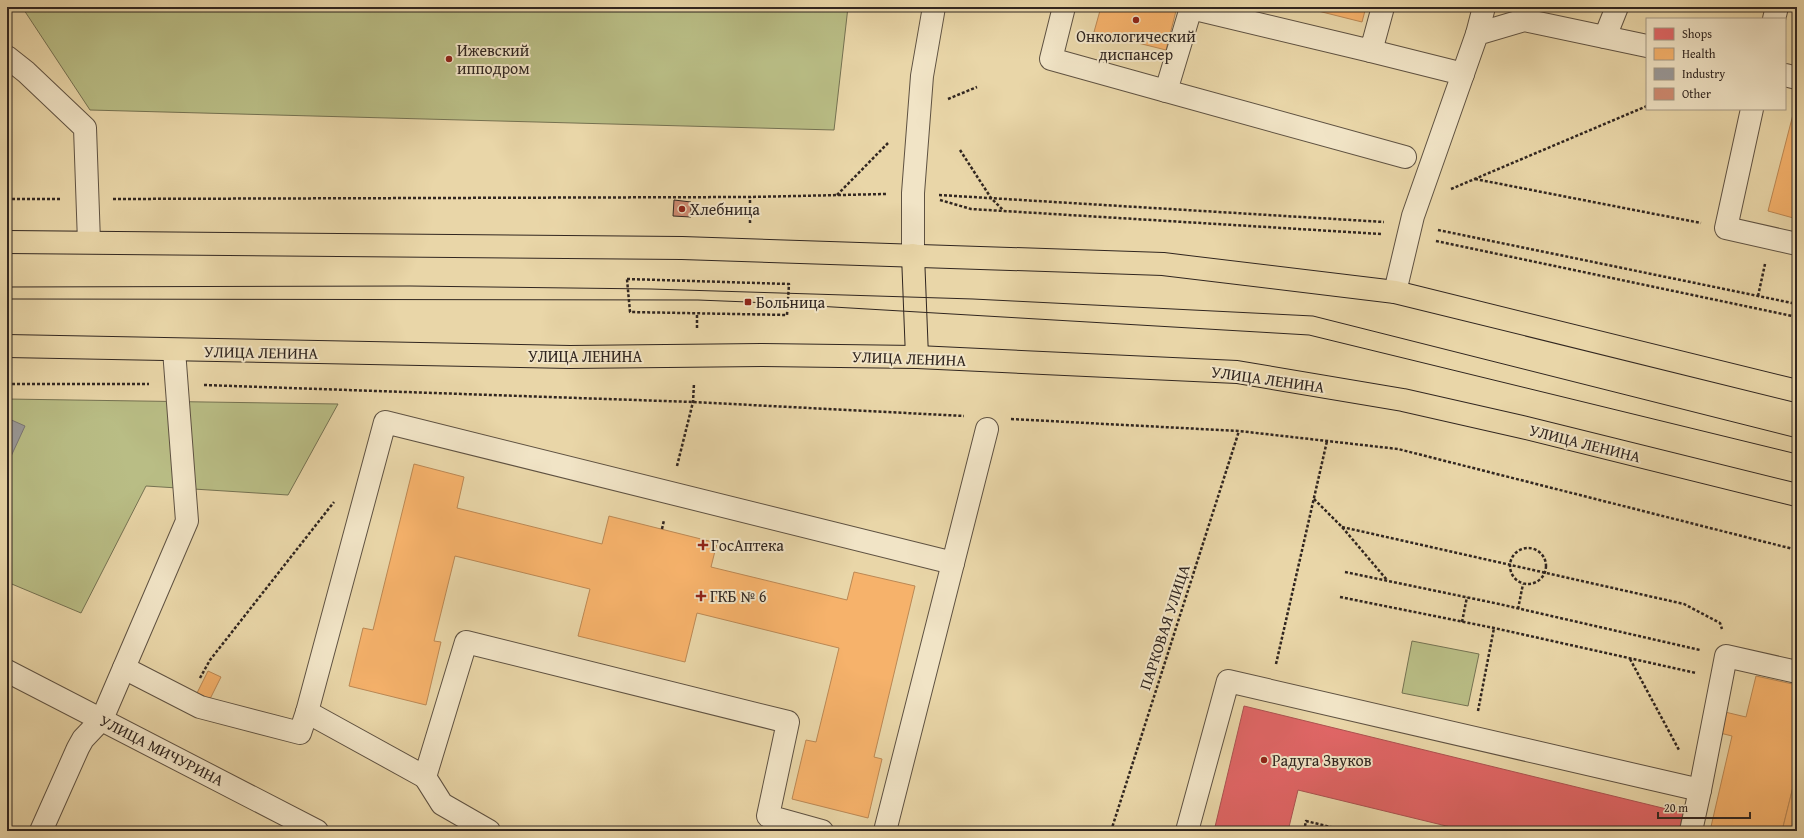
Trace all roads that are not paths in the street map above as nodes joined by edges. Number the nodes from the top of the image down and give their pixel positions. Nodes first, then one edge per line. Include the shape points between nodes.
1 (934, 7) edge
2 (1064, 7) edge
3 (1383, 7) edge
4 (1484, 7) edge
5 (1617, 7) edge
6 (1777, 7) edge
7 (1774, 18) edge
8 (1477, 34) junction
9 (1605, 37) junction
10 (1646, 46) edge
11 (1370, 51) junction
12 (7, 57) edge
13 (16, 72) edge
14 (1463, 74) junction
15 (1786, 75) edge
16 (1797, 78) edge
17 (1166, 91) junction
18 (1752, 110) edge
19 (1405, 157) dead end
20 (7, 242) edge
21 (89, 242) junction
22 (1797, 244) edge
23 (913, 255) junction
24 (1395, 292) junction
25 (7, 346) edge
26 (174, 350) junction
27 (917, 357) junction
28 (1797, 391) edge
29 (987, 430) dead end
30 (1797, 495) edge
31 (953, 563) junction
32 (124, 668) junction
33 (7, 670) edge
34 (1797, 672) edge
35 (307, 712) junction
36 (102, 719) junction
37 (425, 777) junction
38 (1700, 790) junction
39 (41, 831) edge
40 (317, 831) edge
41 (489, 831) edge
42 (822, 831) edge
43 (885, 831) edge
44 (1187, 831) edge
45 (1691, 831) edge

1 - 23 street via 922,76 913,193
2 - 17 street via 1051,59
3 - 11 street
4 - 8 street
5 - 9 street
6 - 7 street
8 - 9 street via 1524,20
8 - 14 street
9 - 10 street
11 - 14 street
11 - 17 street via 1191,8
12 - 13 street
13 - 21 street via 85,128
14 - 24 street via 1418,204
15 - 16 street
17 - 19 street
18 - 22 street via 1726,228
20 - 21 main road
21 - 23 main road via 682,248
23 - 24 main road via 1163,264
23 - 27 main road
24 - 28 main road
25 - 26 main road, УЛИЦА ЛЕНИНА
26 - 27 main road, УЛИЦА ЛЕНИНА via 570,357
26 - 32 street via 186,521
27 - 30 main road, УЛИЦА ЛЕНИНА via 1237,372 1411,402
29 - 31 street
31 - 35 street via 385,422
31 - 43 street
32 - 35 street via 200,707 300,733
32 - 36 street
33 - 36 street, УЛИЦА МИЧУРИНА
34 - 38 street via 1726,656
35 - 37 street
36 - 39 street via 83,738
36 - 40 street, УЛИЦА МИЧУРИНА
37 - 41 street via 442,804
37 - 42 street via 466,642 788,722 768,816
38 - 44 street via 1228,681
38 - 45 street

